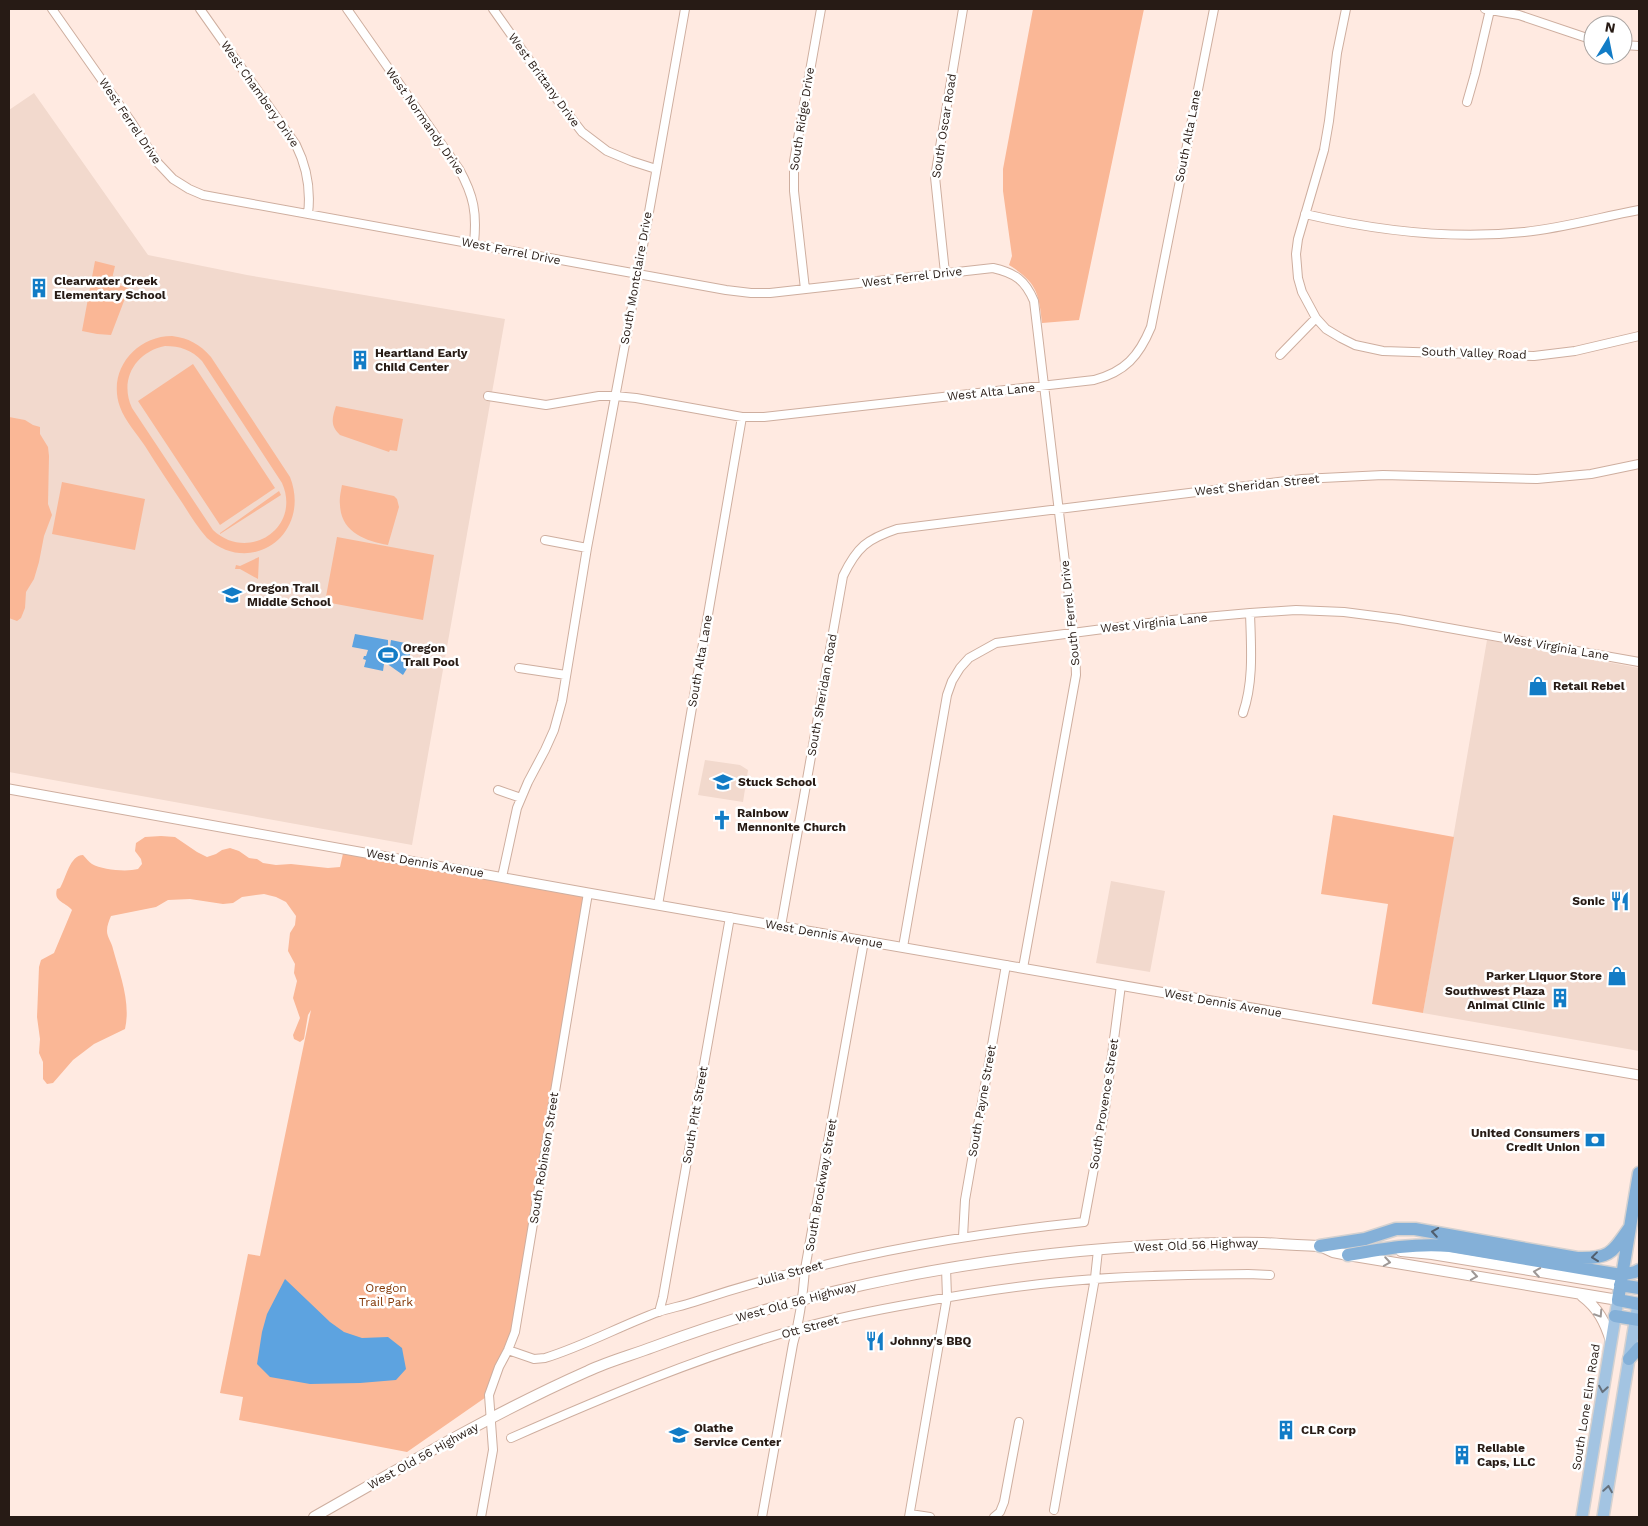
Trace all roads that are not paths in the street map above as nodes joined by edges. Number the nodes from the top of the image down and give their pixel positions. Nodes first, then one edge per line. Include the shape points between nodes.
1 (52, 9) edge
2 (200, 9) edge
3 (347, 9) edge
4 (494, 9) edge
5 (685, 9) edge
6 (821, 9) edge
7 (963, 9) edge
8 (1214, 9) edge
9 (1346, 9) edge
10 (1488, 9) edge
11 (1583, 37) edge
12 (1466, 102) dead end
13 (656, 169) junction
14 (1639, 210) edge
15 (308, 214) junction
16 (1305, 214) junction
17 (474, 243) junction
18 (1163, 263) joint
19 (945, 273) junction
20 (638, 274) junction
21 (805, 289) junction
22 (1036, 314) joint
23 (1316, 318) junction
24 (1639, 336) edge
25 (1280, 356) dead end
26 (1045, 386) junction
27 (488, 396) dead end
28 (614, 396) junction
29 (742, 417) junction
30 (1639, 464) edge
31 (1058, 510) junction
32 (876, 536) joint
33 (545, 540) dead end
34 (587, 548) junction
35 (1250, 613) junction
36 (1073, 632) junction
37 (1639, 662) edge
38 (519, 668) dead end
39 (566, 675) junction
40 (1243, 714) dead end
41 (9, 789) edge
42 (498, 790) dead end
43 (521, 798) junction
44 (502, 877) junction
45 (588, 893) junction
46 (658, 905) junction
47 (730, 917) junction
48 (781, 926) junction
49 (864, 941) junction
50 (903, 947) junction
51 (1006, 965) junction
52 (1023, 968) junction
53 (1121, 985) junction
54 (1639, 1074) edge
55 (1639, 1173) edge
56 (1084, 1222) joint
57 (1630, 1227) junction
58 (963, 1237) junction
59 (1320, 1246) junction
60 (1380, 1249) junction
61 (1098, 1250) junction
62 (1348, 1255) junction
63 (946, 1268) junction
64 (805, 1269) junction
65 (1639, 1270) edge
66 (1270, 1275) dead end
67 (1095, 1278) junction
68 (1621, 1280) junction
69 (1639, 1288) edge
70 (1579, 1294) junction
71 (947, 1297) junction
72 (803, 1299) junction
73 (1618, 1300) junction
74 (1639, 1302) edge
75 (659, 1312) junction
76 (1615, 1316) junction
77 (1637, 1319) edge
78 (797, 1329) junction
79 (1611, 1341) junction
80 (1639, 1348) edge
81 (508, 1350) junction
82 (1629, 1359) junction
83 (490, 1419) junction
84 (1018, 1422) dead end
85 (511, 1438) dead end
86 (1054, 1510) dead end
87 (909, 1516) edge
88 (314, 1517) edge
89 (481, 1517) edge
90 (762, 1517) edge
91 (930, 1517) edge
92 (994, 1517) edge
93 (1582, 1517) edge
94 (1603, 1517) edge

1 - 15 street, West Ferrel Drive via 157,162 173,179 203,195
2 - 15 street, West Chambery Drive via 296,145 308,184
3 - 17 street, West Normandy Drive via 467,183 475,209
4 - 13 street, West Brittany Drive via 582,132 607,151
5 - 13 street, South Montclaire Drive
6 - 21 street, South Ridge Drive via 794,170
7 - 19 street, South Oscar Road via 935,177
8 - 18 street, South Alta Lane
9 - 16 street, South Valley Road via 1324,150
10 - 11 street
10 - 12 street
13 - 20 street, South Montclaire Drive
14 - 16 street via 1549,229 1454,235 1390,230
15 - 17 street, West Ferrel Drive
16 - 23 street, South Valley Road via 1296,263 1302,292
17 - 20 street, West Ferrel Drive
18 - 26 street, West Alta Lane via 1151,326 1134,357 1105,377
19 - 21 street, West Ferrel Drive
19 - 22 street, West Ferrel Drive via 993,268 1008,271 1029,290
20 - 21 street, West Ferrel Drive via 751,293
20 - 28 street, South Montclaire Drive
22 - 26 street, South Ferrel Drive
23 - 24 street, South Valley Road via 1326,329 1355,345 1383,351 1534,356 1576,351
23 - 25 street
26 - 29 street, West Alta Lane
26 - 31 street, South Ferrel Drive
27 - 28 street via 546,405
28 - 29 street
28 - 34 street, South Montclaire Drive
29 - 46 street, South Alta Lane
30 - 31 street, West Sheridan Street via 1537,480 1383,475 1302,479
31 - 32 street, West Sheridan Street via 897,528
31 - 36 street, South Ferrel Drive
32 - 48 street, South Sheridan Road via 859,550 843,576
33 - 34 street
34 - 39 street, South Montclaire Drive
35 - 36 street, West Virginia Lane
35 - 37 street, West Virginia Lane via 1296,610 1367,614
35 - 40 street via 1250,679
36 - 50 street, West Virginia Lane via 996,643 969,658 952,681
36 - 52 street, South Ferrel Drive via 1076,675
38 - 39 street
39 - 43 street, South Montclaire Drive via 554,730
41 - 44 street, West Dennis Avenue
42 - 43 street
43 - 44 street, South Montclaire Drive
44 - 45 street, West Dennis Avenue
45 - 46 street, West Dennis Avenue
45 - 81 street, South Robinson Street via 515,1332
46 - 47 street, West Dennis Avenue
47 - 48 street, West Dennis Avenue
47 - 75 street, South Pitt Street
48 - 49 street, West Dennis Avenue
49 - 50 street, West Dennis Avenue
49 - 64 street, South Brockway Street
50 - 51 street, West Dennis Avenue
51 - 52 street, West Dennis Avenue
51 - 58 street, South Payne Street via 964,1200
52 - 53 street, West Dennis Avenue
53 - 54 street, West Dennis Avenue
53 - 56 street, South Provence Street via 1105,1109
55 - 57 highway
56 - 58 street, Julia Street
57 -> 59 highway via 1610,1254 1592,1258 1415,1229 1396,1229 1364,1239
57 - 68 highway
58 - 64 street, Julia Street
59 - 60 main road, West Old 56 Highway
59 - 61 main road, West Old 56 Highway via 1239,1243
59 - 62 main road, West Old 56 Highway
60 - 62 highway
60 - 68 highway via 1450,1246
61 - 63 main road, West Old 56 Highway
61 - 67 street
62 -> 70 main road, West Old 56 Highway
63 - 71 street
63 - 72 main road, West Old 56 Highway via 874,1281
64 - 72 street, South Brockway Street
64 - 75 street, Julia Street
65 - 68 highway
66 - 67 street, Ott Street
67 - 71 street, Ott Street
67 - 86 street
68 - 69 highway
68 - 73 highway
70 - 73 main road, West Old 56 Highway
70 -> 79 main road via 1600,1314
71 - 78 street, Ott Street
71 - 87 street
72 - 78 street, South Brockway Street
72 - 83 main road, West Old 56 Highway via 607,1363
73 - 74 highway, West Old 56 Highway
73 - 76 main road, South Lone Elm Road
74 - 77 main road
75 - 81 street, Julia Street via 545,1358 534,1359
76 - 77 highway
76 - 79 main road, South Lone Elm Road
77 - 82 main road
78 - 85 street, Ott Street via 643,1382
78 - 90 street, South Brockway Street
79 -> 93 main road, South Lone Elm Road
80 - 82 highway
81 - 83 street, South Robinson Street via 491,1387
94 -> 82 main road
83 - 88 main road, West Old 56 Highway
83 - 89 street, South Robinson Street via 493,1450
84 - 92 street via 1004,1502
87 - 91 street

